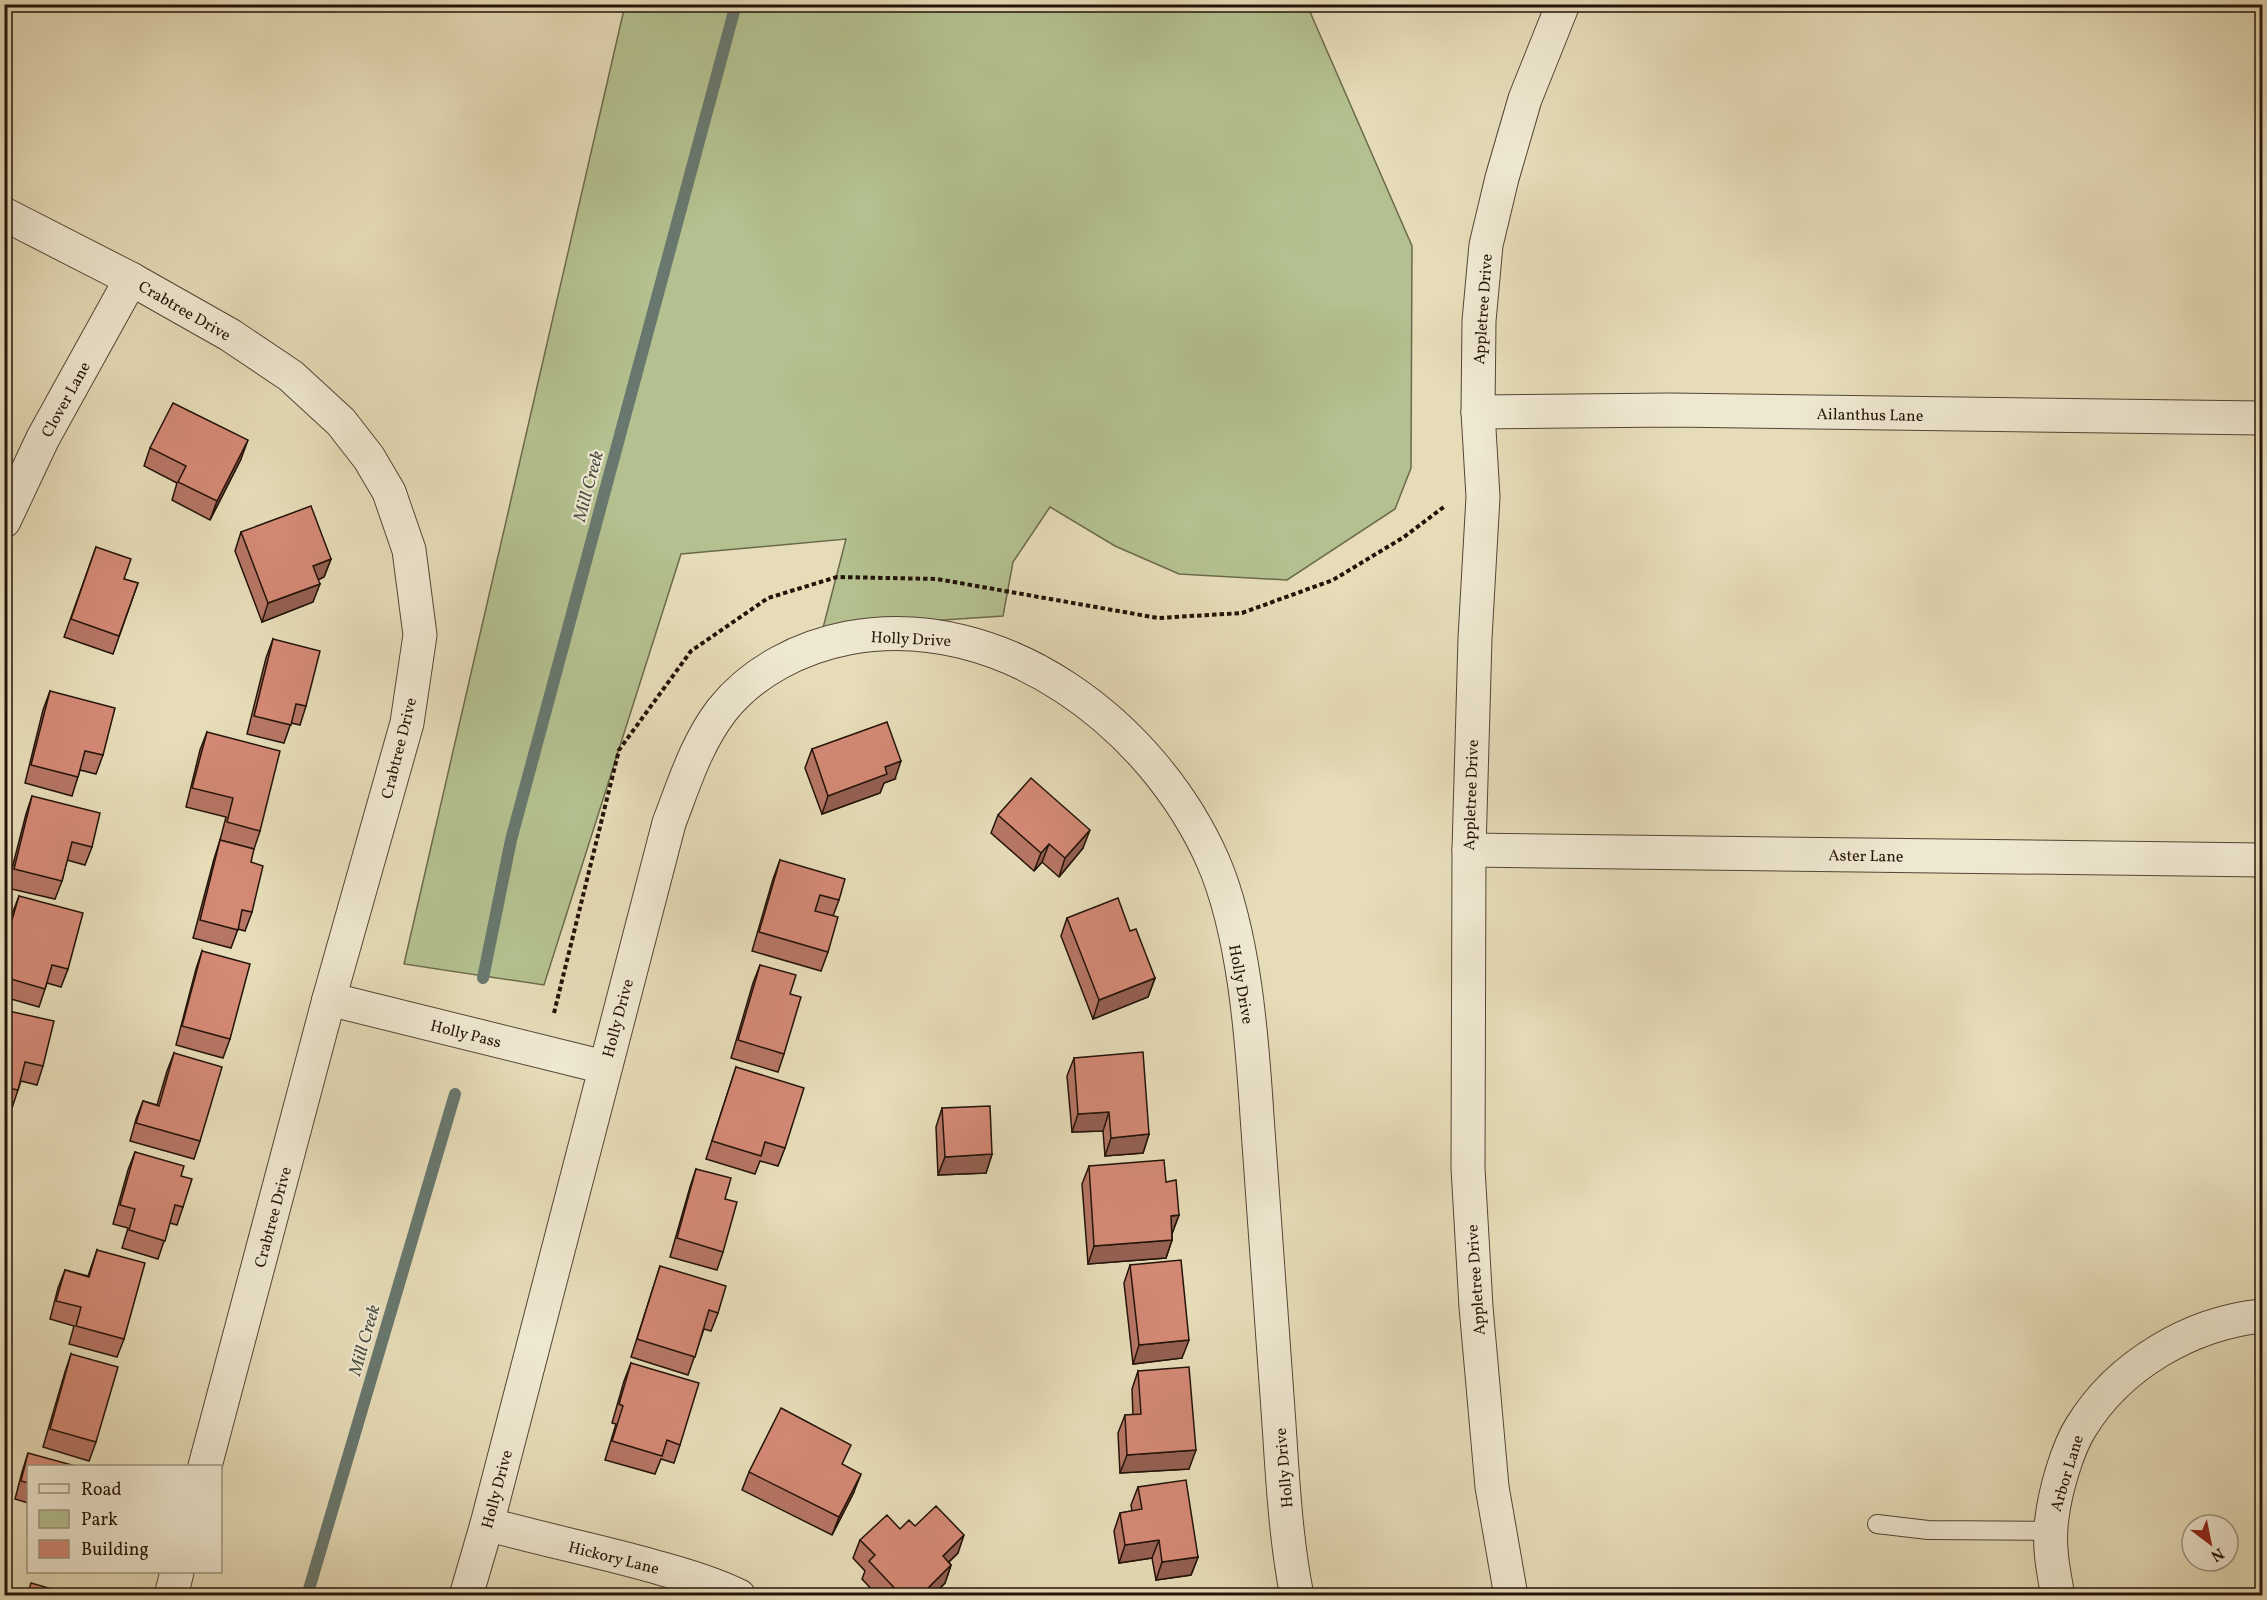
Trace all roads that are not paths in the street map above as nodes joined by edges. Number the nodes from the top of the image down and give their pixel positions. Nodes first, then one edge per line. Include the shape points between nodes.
1 (1563, 4) edge
2 (4, 214) edge
3 (131, 279) junction
4 (1478, 412) junction
5 (2262, 418) edge
6 (4, 521) edge
7 (1469, 849) junction
8 (2262, 860) edge
9 (329, 999) junction
10 (604, 1067) junction
11 (2262, 1316) edge
12 (206, 1465) edge
13 (488, 1524) junction
14 (1877, 1524) dead end
15 (2052, 1531) junction
16 (177, 1573) edge
17 (171, 1596) edge
18 (466, 1596) edge
19 (739, 1596) edge
20 (1297, 1596) edge
21 (1511, 1596) edge
22 (2058, 1596) edge

1 - 4 street, Appletree Drive via 1525,99 1486,245 1479,321
2 - 3 street, Crabtree Drive
3 - 6 street, Clover Lane via 43,438
3 - 9 street, Crabtree Drive via 230,335 291,376 341,422 389,492 408,550 420,635 407,723
4 - 5 street, Ailanthus Lane via 1671,410
4 - 7 street, Appletree Drive via 1483,496
7 - 8 street, Aster Lane
7 - 21 street, Appletree Drive via 1468,1168 1492,1487
9 - 10 street, Holly Pass
9 - 12 street, Crabtree Drive
10 - 13 street, Holly Drive
10 - 20 street, Holly Drive via 669,823 684,781 696,750 718,717 750,682 817,644 872,634 944,637 986,648 1059,682 1094,707 1150,762 1184,807 1213,861 1240,962 1252,1046 1282,1474
11 - 15 street, Arbor Lane via 2195,1332 2152,1355 2120,1379 2080,1427 2063,1472
13 - 18 street, Holly Drive
13 - 19 street, Hickory Lane via 660,1568
14 - 15 lane via 1928,1530
15 - 22 street, Arbor Lane
16 - 17 street

